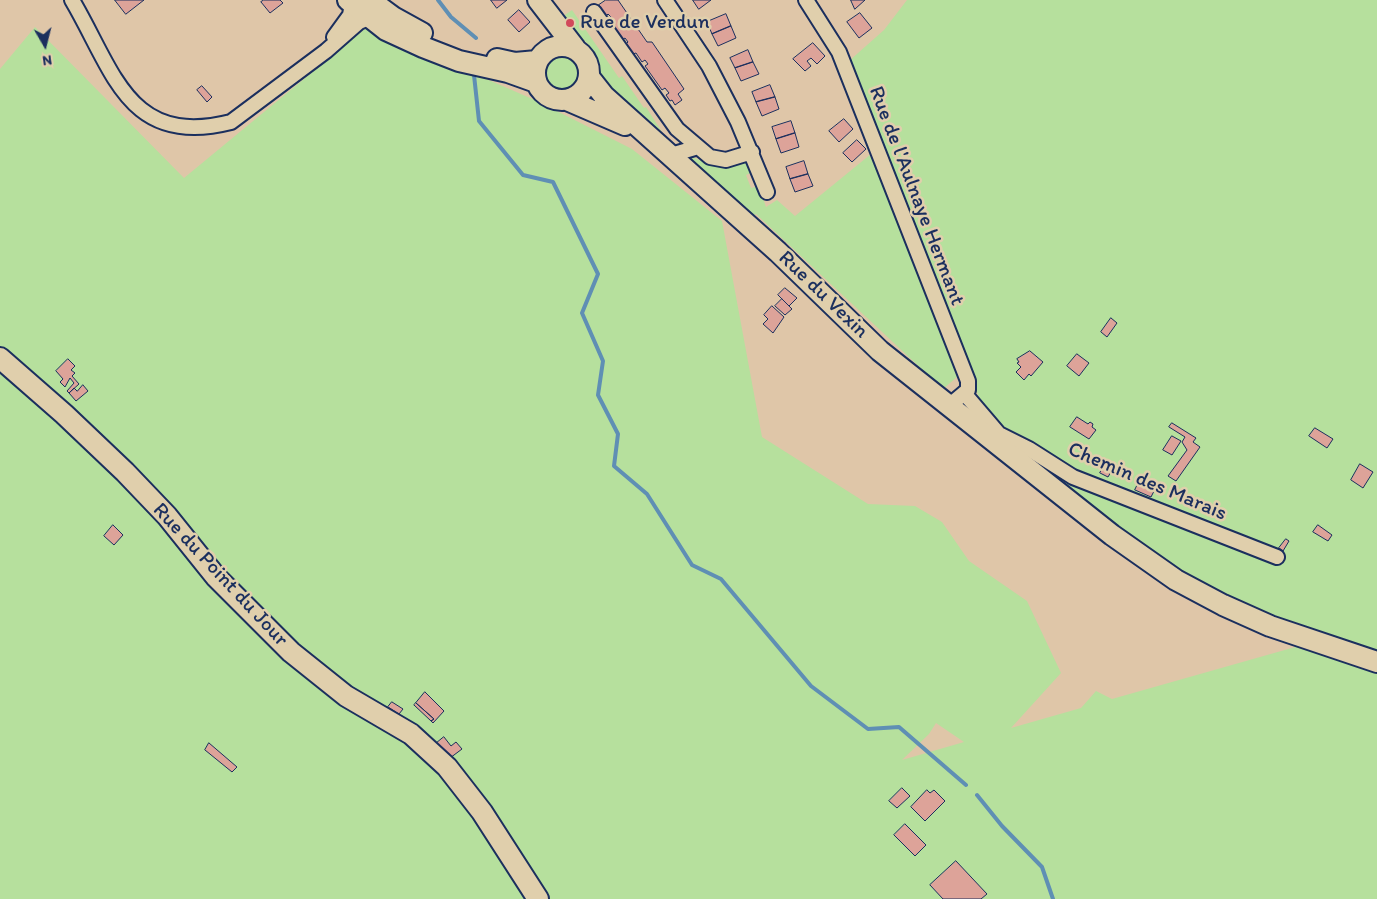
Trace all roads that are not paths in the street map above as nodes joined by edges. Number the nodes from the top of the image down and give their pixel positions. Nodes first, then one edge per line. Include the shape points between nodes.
1 (72, 0) edge
2 (538, 0) edge
3 (665, 0) edge
4 (806, 0) edge
5 (359, 5) edge
6 (594, 12) dead end
7 (553, 22) junction
8 (575, 48) junction
9 (326, 51) junction
10 (542, 55) junction
11 (589, 77) junction
12 (536, 82) junction
13 (567, 100) junction
14 (686, 136) junction
15 (660, 146) junction
16 (698, 146) junction
17 (752, 152) junction
18 (767, 192) dead end
19 (0, 358) edge
20 (957, 399) junction
21 (1007, 444) junction
22 (1277, 557) dead end
23 (1377, 662) edge
24 (538, 899) edge

1 - 9 street via 124,92 141,110 171,126 200,128 231,122
2 - 7 main road
3 - 17 street via 709,66
4 - 20 street, Rue de l'Aulnaye Hermant via 839,52 968,381 968,390
5 - 9 street
5 - 9 street
5 - 10 main road via 388,13 428,36 479,55 514,63
5 - 12 main road via 386,30 422,47 459,61
6 - 14 street via 677,129
7 - 8 main road
7 - 10 main road
8 - 10 main road via 556,46
8 - 11 main road via 585,57
10 - 12 main road via 534,75
11 - 13 main road via 582,92
11 - 15 main road, Rue du Vexin via 604,96
12 - 13 main road via 545,95
13 - 15 main road via 602,114
14 - 15 street
14 - 16 street
15 - 16 street
15 - 20 main road, Rue du Vexin via 778,252 880,350
16 - 17 street via 710,157 726,160
17 - 18 street
19 - 24 main road, Rue du Point du Jour via 124,472 167,516 216,577 291,652 346,696 411,734 447,766 482,812
20 - 21 main road, Rue du Vexin
21 - 22 street, Chemin des Marais via 1029,449 1073,477
21 - 23 main road, Rue du Vexin via 1112,535 1176,580 1270,626

